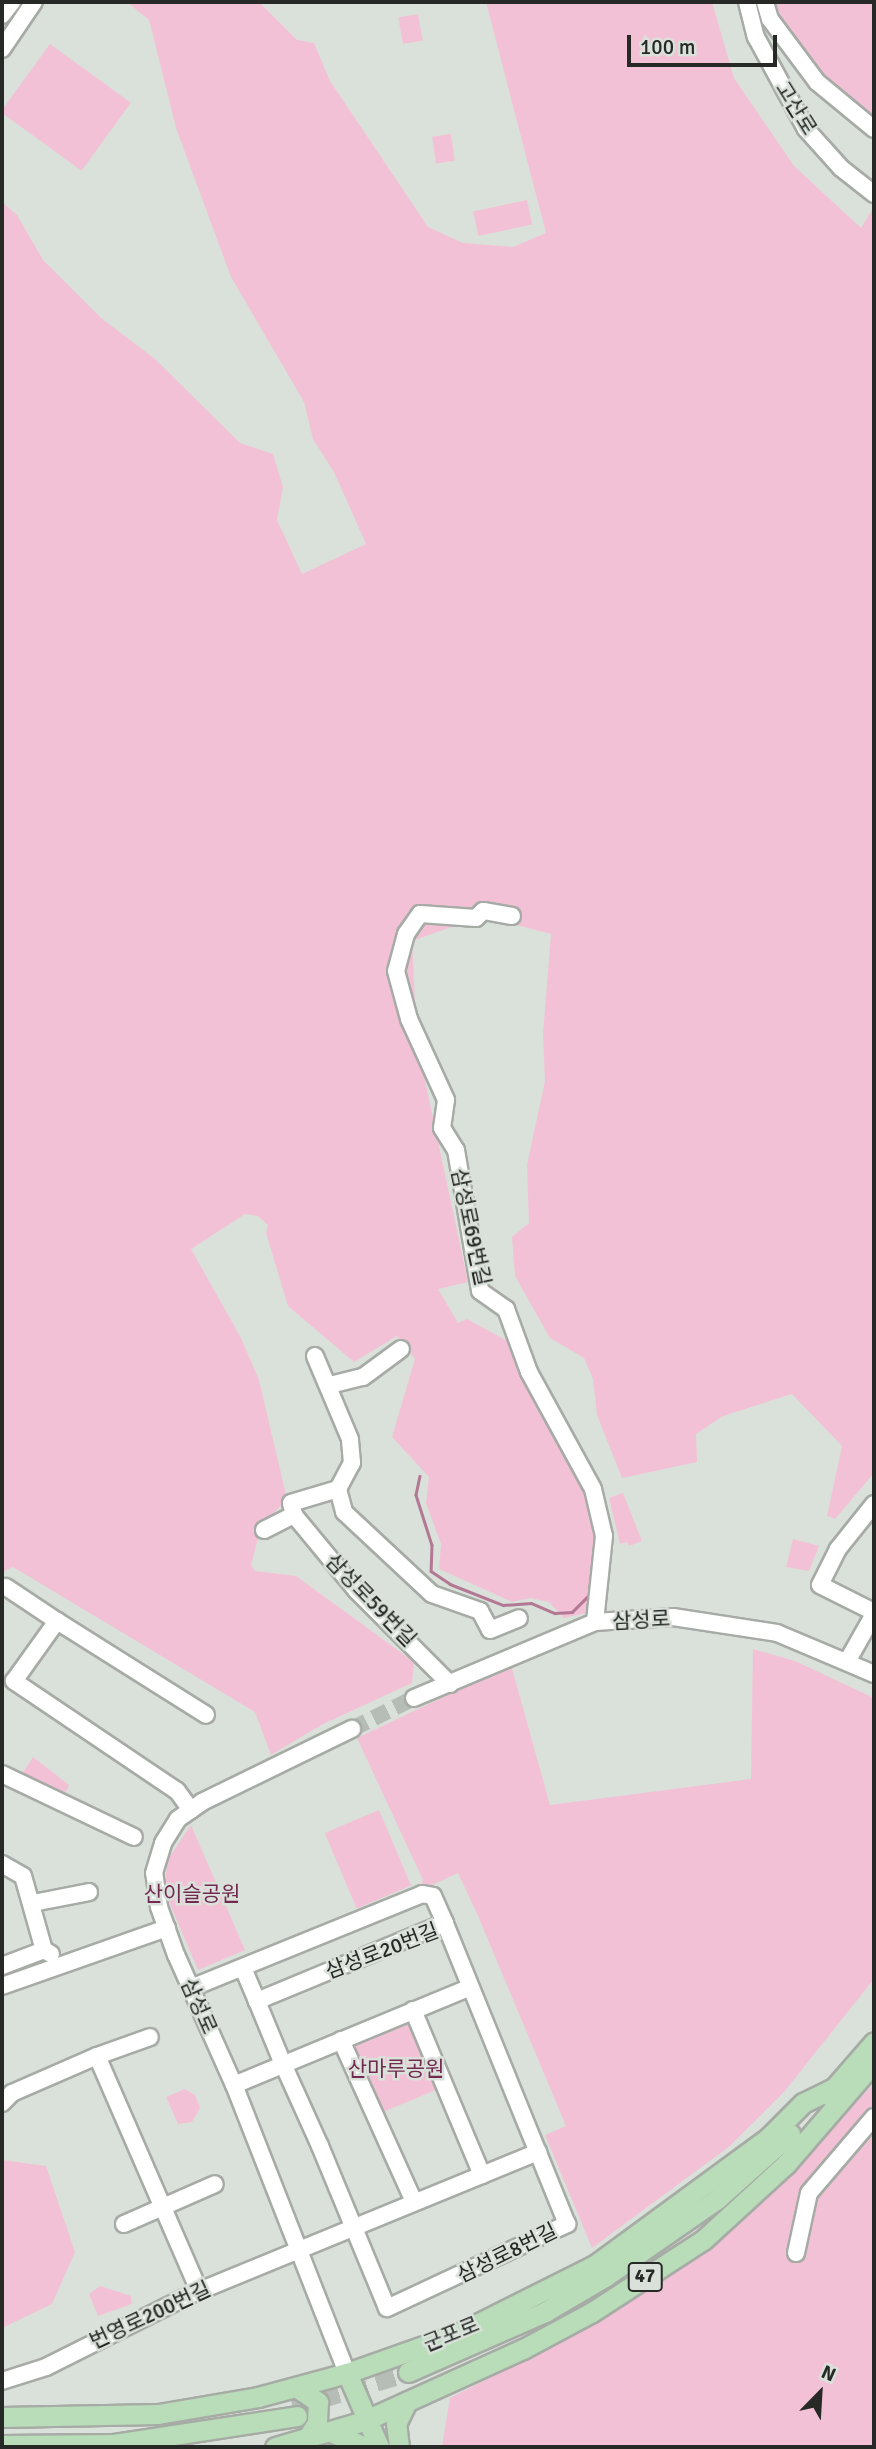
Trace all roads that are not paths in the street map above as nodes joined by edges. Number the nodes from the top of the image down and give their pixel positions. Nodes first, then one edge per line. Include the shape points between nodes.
1 (12, 2) edge
2 (34, 2) edge
3 (747, 2) edge
4 (765, 2) edge
5 (2, 15) edge
6 (2, 49) edge
7 (874, 129) edge
8 (874, 194) edge
9 (512, 916) dead end
10 (401, 1349) dead end
11 (315, 1356) dead end
12 (330, 1385) junction
13 (338, 1489) junction
14 (874, 1504) edge
15 (293, 1509) junction
16 (264, 1530) dead end
17 (6, 1587) dead end
18 (874, 1613) edge
19 (519, 1618) dead end
20 (57, 1621) junction
21 (595, 1622) junction
22 (848, 1660) junction
23 (874, 1674) edge
24 (8, 1679) edge
25 (450, 1684) junction
26 (414, 1698) tunnel mouth
27 (92, 1713) dead end
28 (206, 1715) dead end
29 (82, 1727) junction
30 (352, 1729) tunnel mouth
31 (2, 1774) edge
32 (191, 1810) junction
33 (134, 1837) dead end
34 (4, 1869) edge
35 (89, 1892) dead end
36 (33, 1903) junction
37 (445, 1923) junction
38 (167, 1928) junction
39 (44, 1950) junction
40 (68, 1963) junction
41 (2, 1966) edge
42 (243, 1968) junction
43 (2, 1986) edge
44 (471, 1987) junction
45 (191, 1988) junction
46 (257, 2001) junction
47 (413, 2010) junction
48 (150, 2037) dead end
49 (341, 2040) junction
50 (874, 2042) edge
51 (97, 2056) junction
52 (874, 2060) edge
53 (283, 2064) junction
54 (234, 2084) junction
55 (836, 2087) junction
56 (2, 2103) edge
57 (872, 2125) edge
58 (538, 2151) junction
59 (482, 2175) junction
60 (215, 2184) dead end
61 (414, 2202) junction
62 (163, 2207) junction
63 (124, 2224) dead end
64 (353, 2228) junction
65 (298, 2250) junction
66 (796, 2253) dead end
67 (199, 2291) junction
68 (407, 2351) junction
69 (347, 2373) junction
70 (2, 2381) edge
71 (296, 2387) junction
72 (411, 2388) junction
73 (2, 2417) edge
74 (364, 2421) junction
75 (331, 2432) junction
76 (2, 2436) edge
77 (306, 2440) junction
78 (2, 2445) edge
79 (275, 2447) edge
80 (365, 2447) edge
81 (379, 2447) edge
82 (399, 2447) edge

1 - 5 street
2 - 6 street
3 - 8 street, 고산로 via 756,37 806,129 841,168
4 - 7 street, 고산로 via 770,19 817,82
9 - 21 street, 삼성로69번길 via 483,911 476,918 420,914 406,934 396,971 410,1019 446,1100 442,1128 456,1150 480,1292 506,1309 529,1371 593,1489 604,1536
10 - 12 street via 363,1377
11 - 12 street
12 - 13 street via 350,1439 352,1463
13 - 15 street
13 - 19 street via 344,1512 432,1594 480,1611 490,1630
14 - 18 street via 838,1549 820,1585
15 - 16 street
15 - 25 street, 삼성로59번길 via 356,1590
17 - 20 street
18 - 22 street
20 - 24 street
20 - 28 street
21 - 22 street, 삼성로 via 673,1617 706,1620 777,1633
21 - 25 street, 삼성로
22 - 23 street, 삼성로
24 - 29 street
25 - 26 street, 삼성로
27 - 29 street
29 - 32 street via 177,1791
30 - 32 street, 삼성로
31 - 33 street
32 - 38 street, 삼성로 via 178,1819 163,1843 154,1873
34 - 36 street via 23,1877
35 - 36 street
36 - 39 street
37 - 42 street via 426,1893
37 - 44 street, 삼성로20번길
37 - 46 street, 삼성로20번길
38 - 40 street
38 - 45 street, 삼성로
39 - 40 street
39 - 41 street
40 - 43 street
42 - 45 street
42 - 46 street
44 - 47 street
44 - 58 street, 삼성로20번길
45 - 54 street, 삼성로
46 - 53 street
47 - 49 street
47 - 59 street
48 - 51 street
49 - 53 street
49 - 61 street
50 - 55 main road, 군포로 / 47
51 - 56 street via 12,2093
51 - 62 street
52 - 72 main road, 군포로 / 47 via 777,2157 653,2257 551,2322
52 - 72 main road, 군포로 / 47 via 786,2164 703,2240 592,2312 523,2349
53 - 54 street
53 - 64 street
54 - 65 street, 삼성로
55 - 68 main road, 군포로 / 47 via 803,2103 760,2144 595,2265 457,2334
55 - 72 main road, 군포로 / 47 via 716,2199 606,2276
57 - 66 street via 809,2193
58 - 59 street
58 - 64 street, 삼성로8번길 via 567,2224 387,2308
59 - 61 street
60 - 62 street
61 - 64 street
62 - 63 street
62 - 67 street
64 - 65 street
65 - 67 street, 번영로200번길
65 - 69 street, 삼성로
67 - 70 street, 번영로200번길 via 46,2367
68 - 69 main road, 군포로 / 47
68 - 72 main road via 397,2373 402,2386
69 - 71 main road, 군포로 / 47
69 - 74 main road
71 - 73 main road, 군포로 / 47 via 158,2414
71 - 77 main road via 318,2402 317,2423
72 - 74 main road, 군포로 / 47
72 - 82 main road via 396,2424
74 - 75 main road, 군포로 / 47
74 - 81 main road
75 - 77 main road, 군포로 / 47
75 - 80 main road
76 - 78 main road via 139,2432 295,2411 114,2444
77 - 79 main road, 군포로 / 47

